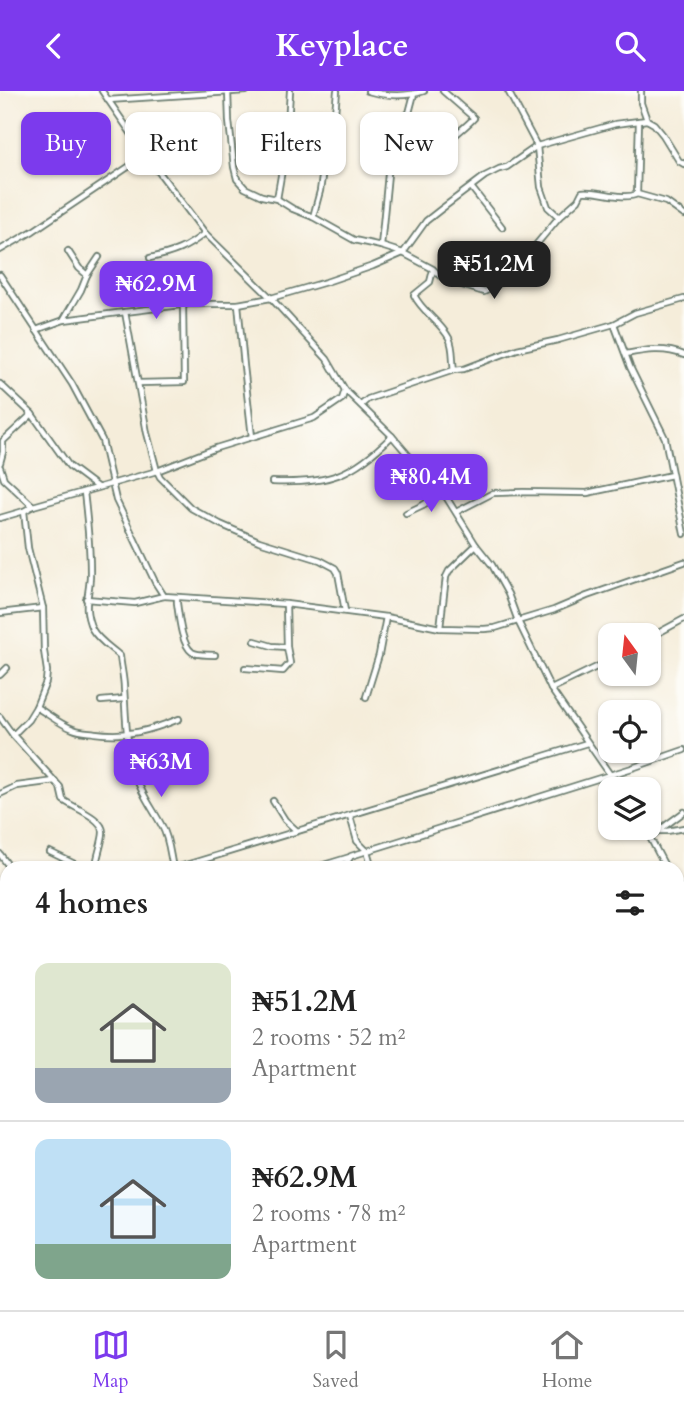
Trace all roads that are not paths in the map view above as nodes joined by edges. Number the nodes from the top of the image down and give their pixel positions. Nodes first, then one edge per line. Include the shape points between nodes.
1 (102, 91) edge
2 (246, 91) edge
3 (290, 91) edge
4 (337, 91) edge
5 (368, 91) edge
6 (424, 91) edge
7 (443, 91) edge
8 (508, 91) edge
9 (641, 91) edge
10 (228, 92) edge
11 (181, 93) edge
12 (414, 94) junction
13 (108, 100) junction
14 (647, 120) junction
15 (639, 121) junction
16 (125, 125) edge
17 (458, 132) edge
18 (537, 146) junction
19 (684, 164) edge
20 (125, 170) edge
21 (161, 175) edge
22 (471, 187) junction
23 (637, 194) junction
24 (277, 199) junction
25 (684, 215) edge
26 (313, 217) junction
27 (559, 217) junction
28 (502, 227) dead end
29 (205, 233) junction
30 (381, 246) junction
31 (0, 250) edge
32 (68, 251) dead end
33 (403, 253) junction
34 (99, 257) dead end
35 (150, 258) dead end
36 (433, 269) junction
37 (0, 275) edge
38 (87, 275) junction
39 (271, 298) junction
40 (684, 299) edge
41 (238, 304) junction
42 (183, 305) junction
43 (125, 312) junction
44 (64, 320) junction
45 (614, 324) junction
46 (36, 330) junction
47 (625, 353) junction
48 (684, 355) edge
49 (454, 370) junction
50 (138, 383) junction
51 (0, 384) edge
52 (345, 390) junction
53 (361, 405) junction
54 (32, 414) junction
55 (392, 436) junction
56 (252, 437) junction
57 (0, 465) edge
58 (157, 471) junction
59 (672, 475) junction
60 (272, 482) dead end
61 (112, 484) junction
62 (97, 488) junction
63 (84, 492) junction
64 (443, 492) junction
65 (33, 506) junction
66 (24, 511) junction
67 (456, 512) junction
68 (406, 513) dead end
69 (0, 518) edge
70 (684, 534) edge
71 (476, 545) junction
72 (684, 562) edge
73 (164, 596) junction
74 (177, 597) junction
75 (86, 599) junction
76 (286, 604) junction
77 (43, 608) junction
78 (345, 611) junction
79 (0, 613) edge
80 (386, 617) junction
81 (684, 619) edge
82 (518, 621) junction
83 (440, 628) junction
84 (662, 631) edge
85 (255, 641) dead end
86 (287, 647) junction
87 (215, 655) dead end
88 (598, 666) edge
89 (7, 668) dead end
90 (245, 668) dead end
91 (0, 675) edge
92 (551, 689) junction
93 (366, 697) dead end
94 (124, 699) junction
95 (102, 701) dead end
96 (36, 707) junction
97 (0, 717) edge
98 (179, 719) dead end
99 (127, 734) junction
100 (13, 735) junction
101 (587, 743) junction
102 (684, 750) edge
103 (610, 775) junction
104 (55, 781) junction
105 (0, 794) edge
106 (273, 801) dead end
107 (684, 811) edge
108 (350, 816) junction
109 (661, 828) edge
110 (684, 828) edge
111 (298, 831) junction
112 (661, 832) edge
113 (652, 840) edge
114 (655, 840) edge
115 (654, 844) junction
116 (367, 851) junction
117 (50, 852) dead end
118 (351, 856) junction
119 (69, 861) edge
120 (95, 861) edge
121 (173, 861) edge
122 (198, 861) edge
123 (336, 861) edge
124 (348, 861) edge
125 (370, 861) edge
126 (662, 861) edge

1 - 13 street
2 - 10 street
3 - 24 street
4 - 26 street via 331,158 323,170
5 - 12 street
6 - 12 street
7 - 17 street via 474,118
8 - 18 street
9 - 14 street
10 - 11 street
10 - 24 street via 237,179 245,188
11 - 13 street
12 - 30 street via 409,113 383,131 390,153
13 - 16 street
14 - 15 street
14 - 19 street
15 - 18 street
15 - 23 street
18 - 22 street
18 - 27 street via 541,187 548,208
20 - 31 street
21 - 29 street
22 - 28 street
22 - 33 street via 426,221
23 - 25 street via 666,202
23 - 27 street via 582,192
24 - 26 street
26 - 30 street via 354,240
27 - 36 street via 511,275 484,292 440,276
29 - 35 street via 181,249
29 - 39 street
30 - 33 street
32 - 38 street
33 - 36 street
33 - 39 street
34 - 38 street
36 - 49 street via 430,282 414,295 449,337
37 - 46 street
38 - 44 street
39 - 41 street
39 - 52 street via 327,359
40 - 45 street
41 - 42 street
41 - 56 street
42 - 43 street
42 - 50 street via 184,382
43 - 44 street
43 - 50 street
44 - 46 street
45 - 47 street
45 - 49 street
46 - 61 street via 102,440
47 - 48 street via 663,350
47 - 59 street via 665,438
49 - 53 street
50 - 58 street
51 - 54 street
52 - 53 street
52 - 56 street via 342,399 314,418
53 - 55 street
54 - 57 street via 3,441
54 - 62 street via 69,466
55 - 60 street via 353,469 326,479
55 - 64 street
56 - 58 street
57 - 65 street via 4,479
58 - 61 street
58 - 78 street via 191,508 211,519 335,568
59 - 67 street via 587,493 493,493
59 - 70 street
61 - 62 street
61 - 73 street
62 - 63 street
63 - 65 street
63 - 75 street via 90,566
64 - 67 street
64 - 68 street
65 - 66 street
66 - 69 street
66 - 77 street
67 - 71 street
71 - 82 street via 492,565
71 - 83 street via 446,577
72 - 82 street
73 - 74 street
73 - 75 street via 135,603
74 - 76 street
74 - 87 street via 189,650
75 - 94 street via 93,632 120,656
76 - 78 street
76 - 86 street
77 - 79 street
77 - 96 street via 47,682
78 - 80 street
80 - 83 street
80 - 93 street
81 - 84 street
82 - 83 street via 484,629
82 - 92 street
85 - 86 street
86 - 90 street via 290,663 283,671
88 - 92 street
89 - 91 street
92 - 101 street
94 - 95 street
94 - 99 street
96 - 99 street via 75,730
96 - 100 street
97 - 100 street
98 - 99 street
99 - 121 street via 135,777 163,827
100 - 104 street
101 - 103 street
101 - 108 street
102 - 103 street
103 - 116 street
104 - 105 street via 17,786
104 - 120 street via 63,800 102,826
106 - 111 street
107 - 109 street
108 - 111 street
108 - 116 street via 357,841
110 - 112 street
111 - 122 street
113 - 115 street
114 - 115 street
115 - 126 street
116 - 118 street
116 - 125 street
117 - 119 street
118 - 123 street
118 - 124 street

